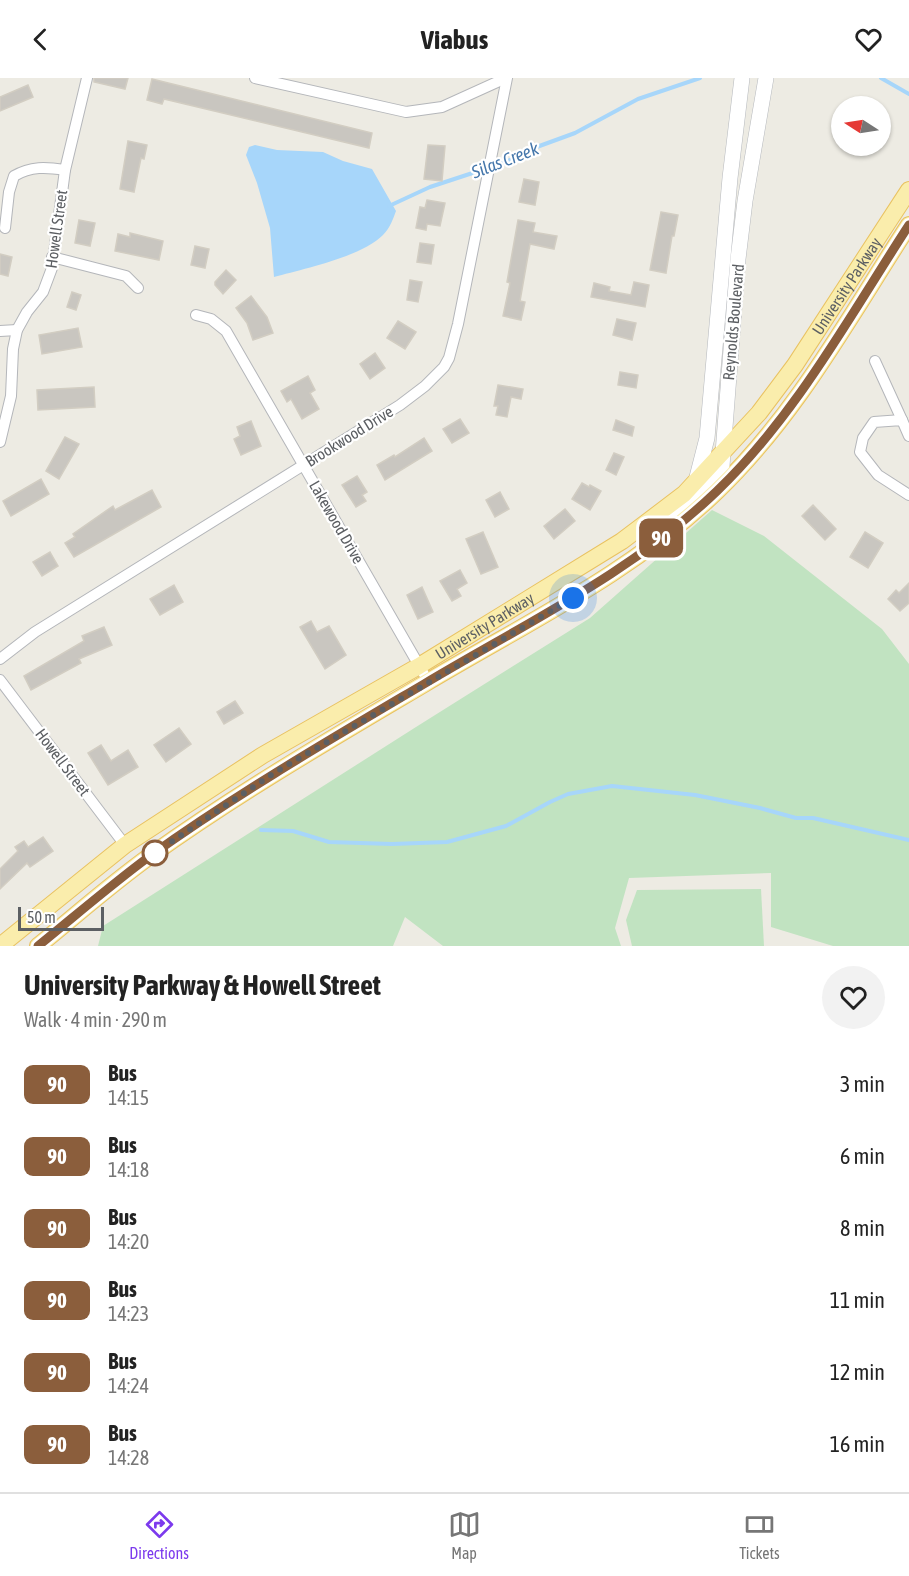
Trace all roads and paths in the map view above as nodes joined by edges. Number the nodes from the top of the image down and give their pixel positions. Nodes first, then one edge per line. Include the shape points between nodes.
1 (87, 78) edge
2 (255, 78) edge
3 (506, 78) edge
4 (742, 78) edge
5 (766, 78) edge
6 (65, 170) junction
7 (909, 190) edge
8 (909, 225) edge
9 (5, 228) dead end
10 (52, 257) junction
11 (138, 288) dead end
12 (196, 315) dead end
13 (17, 330) junction
14 (0, 331) edge
15 (875, 361) dead end
16 (902, 420) junction
17 (909, 436) edge
18 (0, 442) edge
19 (723, 453) junction
20 (303, 465) junction
21 (696, 481) junction
22 (909, 495) edge
23 (656, 541) junction
24 (0, 659) edge
25 (419, 666) junction
26 (0, 680) edge
27 (428, 681) junction
28 (125, 844) junction
29 (0, 946) edge
30 (38, 946) edge

1 - 6 street, Howell Street
2 - 3 street via 406,112 442,107
3 - 20 street, Brookwood Drive via 449,358 437,375 400,405
4 - 21 main road, Reynolds Boulevard via 707,438
5 - 19 main road, Reynolds Boulevard via 738,259
6 - 9 street via 44,167 14,176
6 - 10 street, Howell Street
7 - 19 main road, University Parkway via 795,364
8 - 23 main road, University Parkway via 818,369 772,430 715,493
10 - 11 street via 126,276
10 - 13 street, Howell Street via 43,292
12 - 20 street, Lakewood Drive via 211,319 226,331
13 - 14 street
13 - 18 street, Howell Street via 11,396
15 - 16 street
16 - 17 street
16 - 22 street via 874,422 863,438 860,452 878,476
19 - 21 main road, University Parkway
19 - 23 main road, Reynolds Boulevard via 718,475 669,521
20 - 24 street, Brookwood Drive via 35,632
20 - 25 street, Lakewood Drive
21 - 25 main road, University Parkway via 622,541
23 - 27 main road, University Parkway via 594,586
25 - 27 street, Lakewood Drive
25 - 28 main road, University Parkway via 263,755
26 - 28 street, Howell Street
27 - 30 main road, University Parkway via 274,773 150,856
28 - 29 main road, University Parkway

